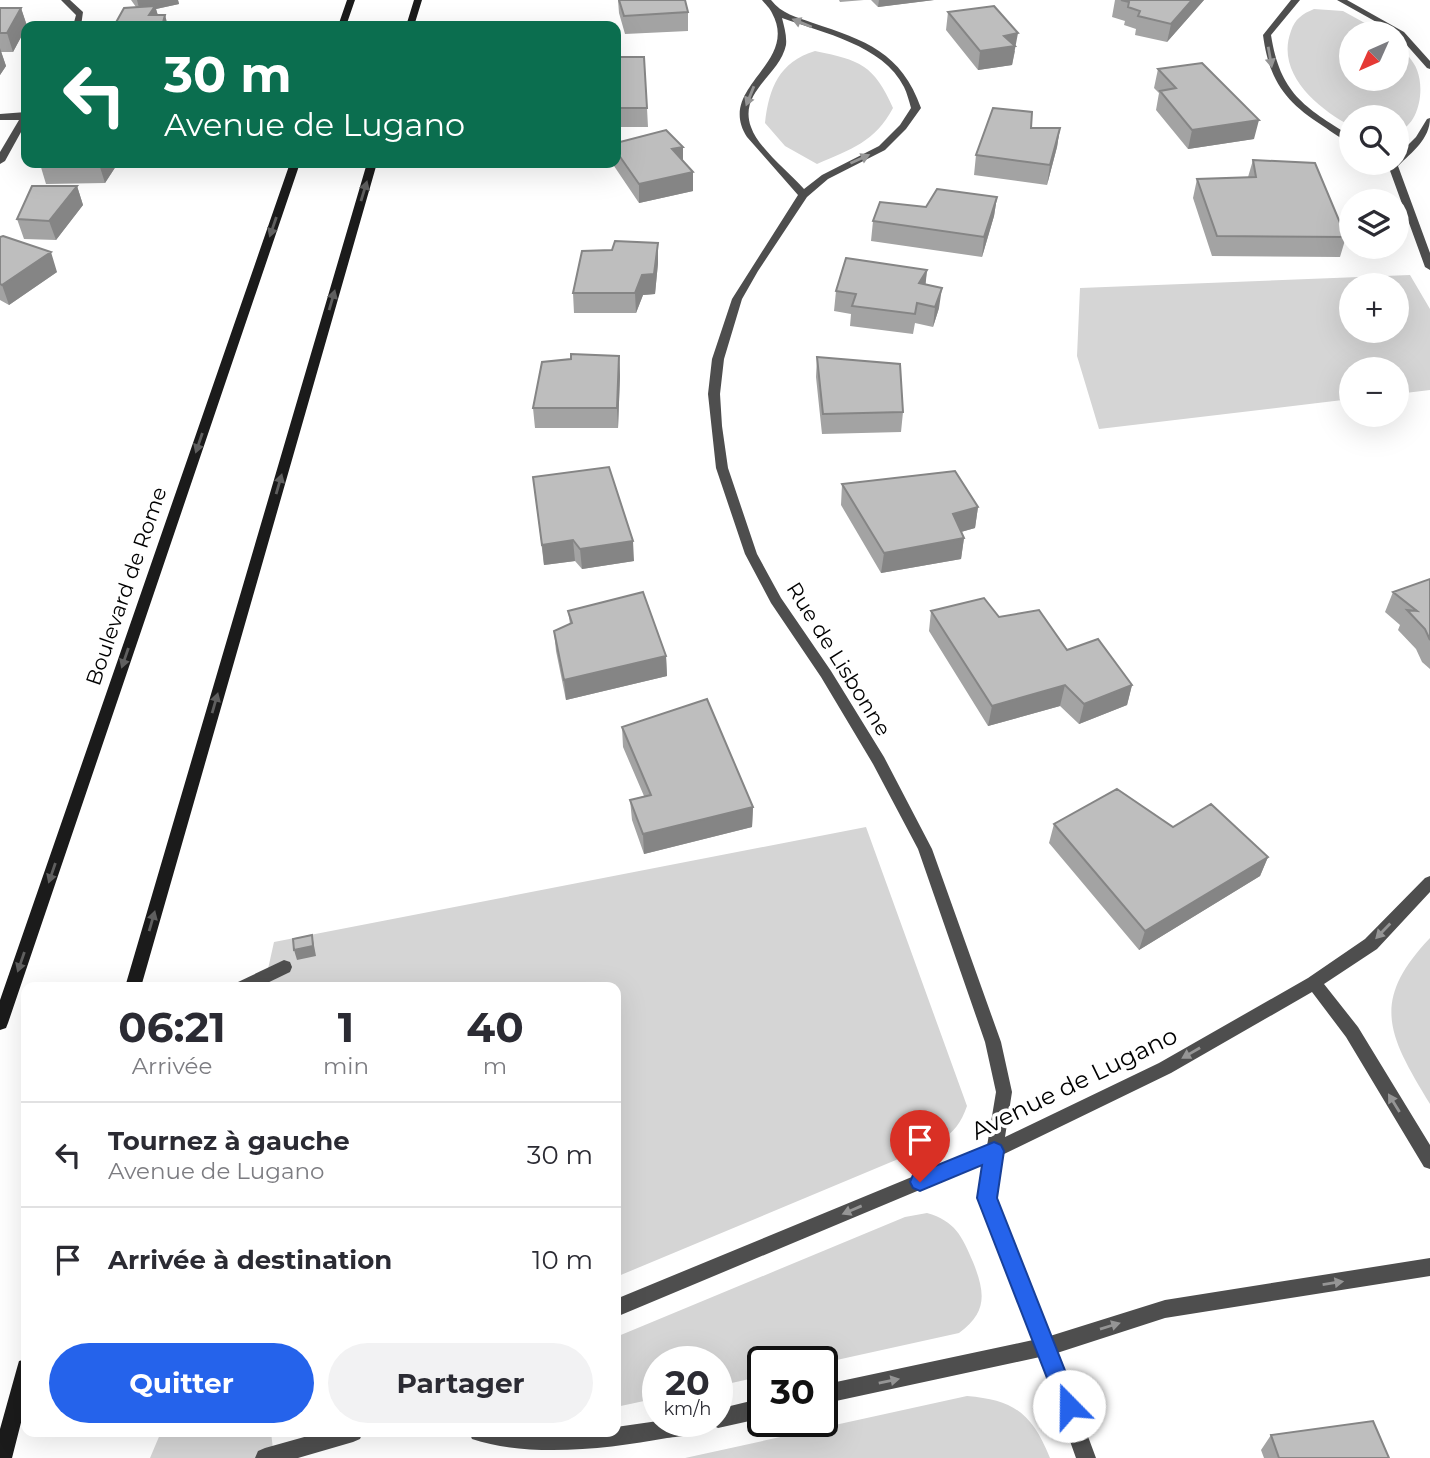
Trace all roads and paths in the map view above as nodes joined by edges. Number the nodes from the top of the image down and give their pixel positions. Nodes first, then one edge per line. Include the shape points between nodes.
1 (65, 0) edge
2 (351, 0) edge
3 (418, 0) edge
4 (766, 0) edge
5 (1296, 0) edge
6 (1341, 0) edge
7 (777, 13) junction
8 (78, 21) edge
9 (344, 21) edge
10 (412, 21) edge
11 (1430, 66) edge
12 (21, 116) edge
13 (0, 117) edge
14 (1430, 121) edge
15 (21, 125) edge
16 (1339, 132) edge
17 (1409, 148) edge
18 (0, 161) edge
19 (293, 168) edge
20 (371, 168) edge
21 (1395, 175) edge
22 (803, 195) junction
23 (1430, 267) edge
24 (1430, 882) edge
25 (284, 967) dead end
26 (135, 982) edge
27 (254, 982) edge
28 (1314, 983) junction
29 (0, 1023) edge
30 (994, 1151) junction
31 (1430, 1161) edge
32 (1430, 1267) edge
33 (621, 1306) edge
34 (1045, 1346) junction
35 (21, 1387) edge
36 (838, 1391) edge
37 (642, 1430) edge
38 (621, 1433) edge
39 (336, 1437) edge
40 (502, 1437) edge
41 (592, 1437) edge
42 (2, 1458) edge
43 (265, 1458) edge
44 (1086, 1458) edge

1 - 8 street via 80,14
2 - 9 main road
3 - 10 main road
4 - 7 street, Rue de Lisbonne
5 -> 16 street via 1267,34 1271,67 1298,103
6 - 11 street via 1401,34
7 -> 22 street via 782,44 760,76 744,115 755,141
22 -> 7 street, Rue de Lisbonne via 825,177 881,148 916,108 906,83 883,55
12 - 13 street
14 - 17 street
15 - 18 street
19 -> 29 main road, Boulevard de Rome
26 -> 20 main road
21 - 23 street
22 - 30 street, Rue de Lisbonne via 742,289 727,326 714,394 722,468 751,554 879,761 925,849 993,1042 1004,1092
24 -> 28 street, Avenue de Lugano via 1371,944
25 - 27 street
28 -> 30 street, Avenue de Lugano via 1165,1068
31 -> 28 street via 1352,1032
30 -> 33 street, Avenue de Lugano
30 - 34 street, Rue de Lisbonne via 987,1198
34 -> 32 street via 1165,1309
36 -> 34 street
34 - 44 street, Rue de Lisbonne
35 - 42 main road
37 - 38 street
39 - 43 street
40 - 41 street via 556,1442

